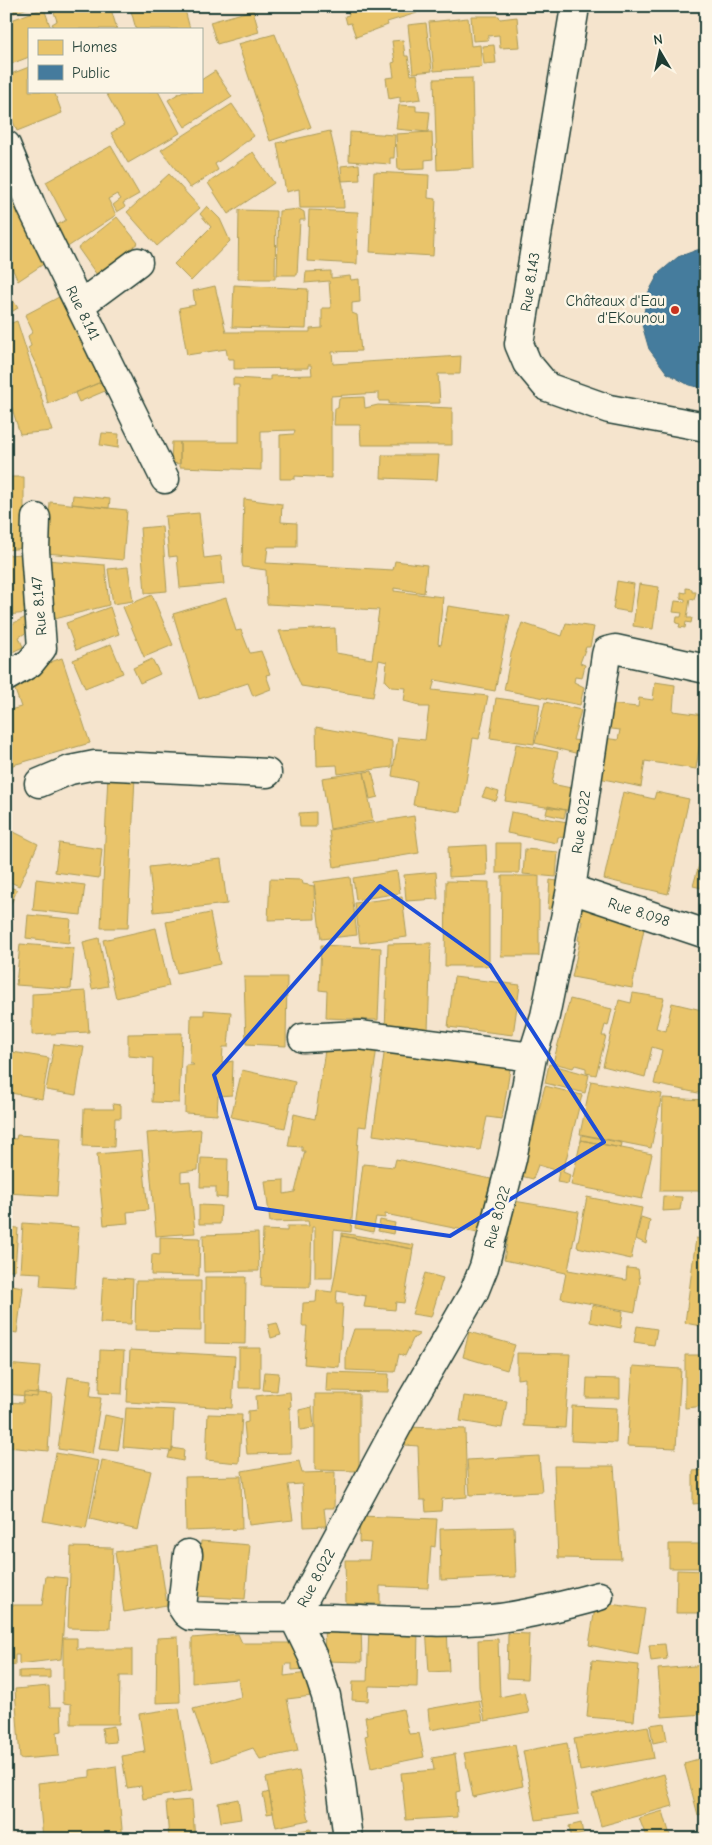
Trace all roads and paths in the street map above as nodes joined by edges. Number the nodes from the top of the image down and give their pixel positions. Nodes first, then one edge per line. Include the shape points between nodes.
1 (573, 6) edge
2 (6, 145) edge
3 (138, 262) dead end
4 (80, 305) junction
5 (706, 427) edge
6 (165, 479) dead end
7 (36, 518) dead end
8 (706, 669) edge
9 (6, 677) edge
10 (267, 773) dead end
11 (39, 783) dead end
12 (571, 889) junction
13 (706, 934) edge
14 (302, 1038) dead end
15 (532, 1057) junction
16 (188, 1554) dead end
17 (598, 1596) dead end
18 (294, 1618) junction
19 (348, 1839) edge

1 - 5 street, Rue 8.143 via 519,344 527,363 548,387 609,409
2 - 4 street, Rue 8.141 via 32,208
3 - 4 street
4 - 6 street, Rue 8.141
7 - 9 street, Rue 8.147 via 34,550 42,648 30,662
8 - 12 street, Rue 8.022 via 615,649 607,651
10 - 11 street via 95,765 70,770
12 - 13 street, Rue 8.098
12 - 15 street, Rue 8.022 via 545,1016
14 - 15 street via 359,1035
15 - 18 street, Rue 8.022 via 512,1160 484,1268 474,1292 407,1408
16 - 18 street via 182,1607 190,1616
17 - 18 street via 530,1613 452,1622
18 - 19 street, Rue 8.022 via 313,1657 326,1696

